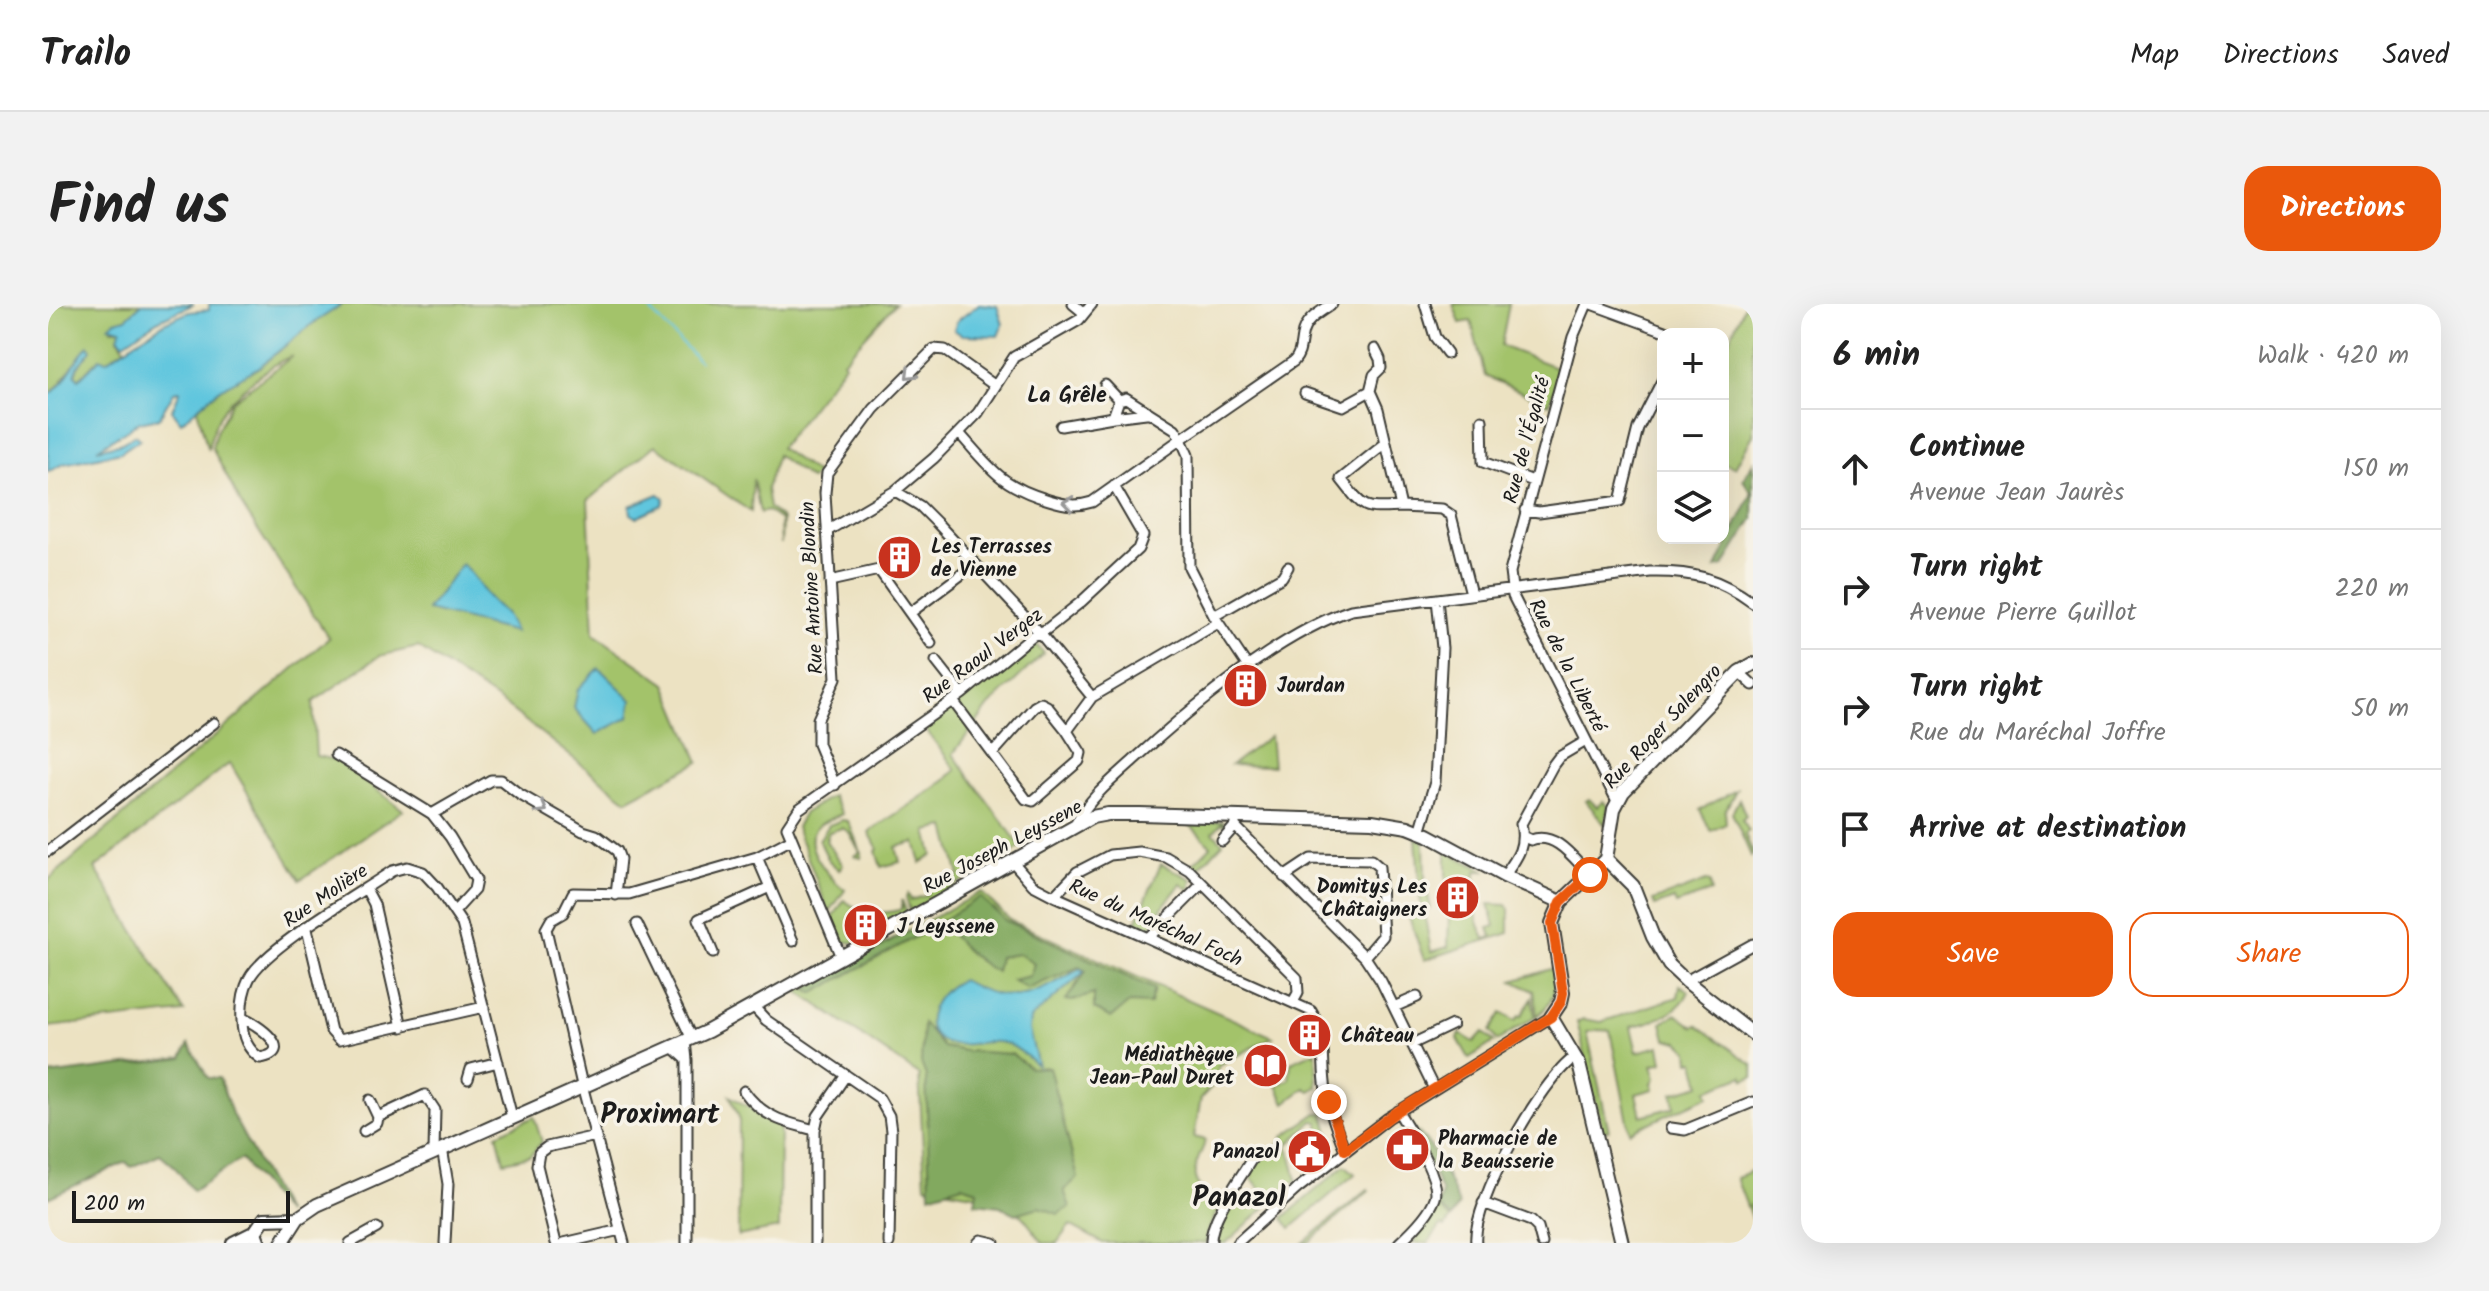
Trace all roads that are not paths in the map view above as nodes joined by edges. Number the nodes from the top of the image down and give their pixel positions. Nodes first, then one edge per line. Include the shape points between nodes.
1 (1073, 304) edge
2 (1092, 304) edge
3 (1332, 304) edge
4 (1425, 304) edge
5 (1589, 304) edge
6 (1084, 313) junction
7 (1657, 328) edge
8 (1375, 349) dead end
9 (1447, 353) dead end
10 (994, 385) junction
11 (1105, 385) dead end
12 (1370, 391) junction
13 (1657, 391) edge
14 (1305, 393) dead end
15 (1119, 400) junction
16 (1146, 413) junction
17 (1113, 417) junction
18 (1482, 420) dead end
19 (1061, 426) dead end
20 (959, 433) junction
21 (1181, 439) junction
22 (1386, 443) junction
23 (1533, 481) junction
24 (1114, 486) junction
25 (895, 491) junction
26 (1401, 507) junction
27 (1525, 510) junction
28 (827, 531) junction
29 (896, 556) dead end
30 (974, 565) junction
31 (1288, 567) dead end
32 (879, 570) junction
33 (830, 581) junction
34 (1511, 588) junction
35 (1471, 594) junction
36 (1437, 599) junction
37 (1753, 603) edge
38 (910, 613) junction
39 (1216, 620) junction
40 (1039, 632) junction
41 (931, 643) dead end
42 (1753, 652) edge
43 (936, 661) dead end
44 (1248, 667) junction
45 (1745, 668) edge
46 (1753, 685) edge
47 (957, 697) junction
48 (1092, 697) junction
49 (214, 723) dead end
50 (1067, 731) junction
51 (1586, 741) junction
52 (993, 753) junction
53 (336, 755) dead end
54 (835, 785) junction
55 (1092, 801) junction
56 (1617, 801) junction
57 (432, 814) junction
58 (1092, 817) junction
59 (1235, 822) junction
60 (1075, 825) junction
61 (1420, 832) junction
62 (1524, 837) junction
63 (792, 839) junction
64 (1222, 841) dead end
65 (48, 851) edge
66 (757, 857) junction
67 (1606, 859) junction
68 (1013, 862) junction
69 (1590, 875) junction
70 (1504, 876) junction
71 (1284, 877) junction
72 (1202, 884) junction
73 (770, 887) junction
74 (366, 889) junction
75 (616, 895) junction
76 (1054, 896) junction
77 (1561, 902) junction
78 (455, 911) junction
79 (637, 924) dead end
80 (307, 929) junction
81 (1148, 938) junction
82 (793, 941) dead end
83 (1753, 944) edge
84 (713, 953) dead end
85 (841, 957) junction
86 (1365, 957) junction
87 (1686, 981) junction
88 (1417, 997) dead end
89 (1293, 1002) junction
90 (753, 1006) junction
91 (484, 1007) junction
92 (1394, 1007) junction
93 (1551, 1017) junction
94 (242, 1018) junction
95 (1452, 1025) dead end
96 (402, 1027) junction
97 (1753, 1034) edge
98 (683, 1042) junction
99 (1412, 1044) junction
100 (1575, 1057) junction
101 (498, 1062) junction
102 (846, 1075) junction
103 (468, 1079) dead end
104 (582, 1085) junction
105 (1434, 1089) junction
106 (744, 1091) dead end
107 (370, 1100) dead end
108 (1753, 1102) edge
109 (1398, 1111) junction
110 (378, 1117) junction
111 (512, 1117) junction
112 (1671, 1128) dead end
113 (815, 1130) junction
114 (364, 1131) dead end
115 (596, 1136) junction
116 (438, 1149) junction
117 (1345, 1150) junction
118 (1253, 1157) dead end
119 (1483, 1203) junction
120 (298, 1218) junction
121 (276, 1220) junction
122 (377, 1228) dead end
123 (620, 1230) junction
124 (257, 1238) edge
125 (284, 1239) edge
126 (1474, 1241) edge
127 (233, 1243) edge
128 (350, 1243) edge
129 (445, 1243) edge
130 (556, 1243) edge
131 (564, 1243) edge
132 (624, 1243) edge
133 (687, 1243) edge
134 (815, 1243) edge
135 (889, 1243) edge
136 (978, 1243) edge
137 (994, 1243) edge
138 (1211, 1243) edge
139 (1237, 1243) edge
140 (1399, 1243) edge
141 (1542, 1243) edge
142 (1622, 1243) edge

1 - 6 street
2 - 6 street
3 - 21 street via 1305,327 1294,361
4 - 9 street via 1435,337
5 - 7 street
5 - 23 street, Rue de l'Égalité via 1573,337
6 - 10 street via 1014,357
8 - 12 street via 1381,368
10 - 20 street
10 -> 28 street, Rue Antoine Blondin via 945,350 934,349 874,409 827,473
11 - 15 street
12 - 14 street via 1343,406
12 - 22 street
13 - 27 street via 1638,428 1620,501
15 - 16 street via 1126,398
15 - 17 street
16 - 17 street
16 - 21 street via 1175,429
17 - 19 street
18 - 23 street via 1483,462
24 -> 20 street via 1076,507 1022,492 999,478
20 - 25 street
21 - 24 street
21 - 39 street via 1188,455 1189,567
22 - 26 street
22 - 26 street via 1341,479 1368,508
23 - 27 street, Rue de l'Égalité
24 - 40 street, Rue Raoul Vergez via 1143,536 1138,549
25 - 28 street
25 - 30 street via 920,506
26 - 35 street via 1442,509 1451,515
27 - 34 street, Rue de l'Égalité
28 - 33 street, Rue Antoine Blondin
29 - 32 street
30 - 38 street
30 - 40 street
31 - 39 street via 1282,577
32 - 33 street
32 - 38 street
33 - 54 street, Rue Antoine Blondin via 836,678 818,719 818,744
34 - 35 street
34 - 37 street via 1622,574 1699,574
34 - 51 street, Rue de la Liberté
35 - 36 street
36 - 44 street via 1351,610 1321,622
36 - 61 street via 1442,648 1435,782
38 - 41 street
39 - 44 street
39 - 48 street
40 - 47 street, Rue Raoul Vergez
40 - 48 street
42 - 45 street, Rue Roger Salengro
43 - 47 street
44 - 55 street via 1168,728
45 - 46 street
45 - 56 street, Rue Roger Salengro
47 - 52 street
47 - 54 street, Rue Raoul Vergez
48 - 50 street
49 - 65 street
50 - 52 street via 1041,703
50 - 52 street via 1081,753 1079,761 1036,800 1026,799
51 - 56 street, Rue de la Liberté
51 - 62 street via 1553,765 1525,814
53 - 57 street
54 - 63 street, Rue Raoul Vergez via 799,809 787,827
55 - 58 street
55 - 60 street
56 - 67 street, Rue Roger Salengro
57 -> 75 street via 491,780 501,780 617,851
57 - 78 street via 476,880
58 - 59 street, Rue Joseph Leyssene via 1140,814
58 - 60 street, Rue Joseph Leyssene
59 - 61 street, Rue Joseph Leyssene via 1372,821
59 - 64 street
59 - 71 street
60 - 68 street, Rue Joseph Leyssene
61 - 70 street, Rue Joseph Leyssene
62 - 69 street via 1558,843
62 - 70 street via 1520,854
63 - 66 street
63 - 85 street
66 - 73 street
66 - 75 street
67 - 69 street
67 - 87 street via 1633,886 1653,937
68 - 76 street, Rue du Maréchal Foch via 1033,885
68 - 85 street, Rue Joseph Leyssene
69 - 77 street
70 - 77 street, Rue Joseph Leyssene
71 - 86 street
71 - 86 street via 1311,859 1371,860 1379,867 1383,936
72 - 76 street via 1166,857 1124,853 1077,872
72 - 81 street
72 - 89 street via 1297,978
73 - 82 street
73 - 84 street via 699,919
74 - 78 street, Rue Molière via 407,867 423,872
74 - 80 street, Rue Molière
74 - 96 street
75 - 104 street via 573,893 546,929
76 - 81 street, Rue du Maréchal Foch
77 - 93 street via 1552,923 1563,993
78 - 91 street, Rue Molière
79 - 98 street
80 - 94 street, Rue Molière via 267,956 250,976 242,995
80 - 96 street via 334,1037 347,1040
81 - 89 street, Rue du Maréchal Foch
83 - 87 street
85 - 90 street, Rue Joseph Leyssene
86 - 92 street
87 - 97 street
88 - 92 street
89 - 117 street via 1311,1011 1320,1025 1326,1089
90 - 98 street, Rue Joseph Leyssene
90 - 102 street
91 - 96 street
91 - 101 street, Rue Molière
92 - 99 street
93 - 100 street
93 - 105 street
94 - 94 street, Rue Molière via 245,1040 254,1054 267,1057 273,1052 273,1037
95 - 99 street
98 - 104 street, Rue Joseph Leyssene
98 - 133 street
99 - 105 street
100 - 119 street via 1514,1136
100 - 142 street
101 - 103 street via 471,1069
101 - 111 street, Rue Molière
102 - 113 street via 818,1116
102 - 135 street via 879,1098 889,1116
104 - 111 street, Rue Joseph Leyssene
104 - 115 street
105 - 109 street
106 - 113 street via 775,1120
107 - 110 street
108 - 112 street via 1685,1130
109 - 117 street
109 - 140 street via 1423,1153 1437,1191
110 - 114 street
110 - 116 street via 425,1095 435,1110
111 - 116 street, Rue Joseph Leyssene
113 - 134 street
115 - 123 street
115 - 130 street via 539,1153 537,1165
116 - 120 street, Rue Joseph Leyssene
116 - 129 street via 448,1184
117 - 139 street
118 - 138 street via 1228,1198
119 - 126 street
119 - 141 street via 1531,1221
120 - 121 street
120 - 125 street
121 - 124 street via 264,1219
121 - 125 street via 283,1226
122 - 128 street
123 - 131 street
123 - 132 street
124 - 127 street
136 - 137 street

